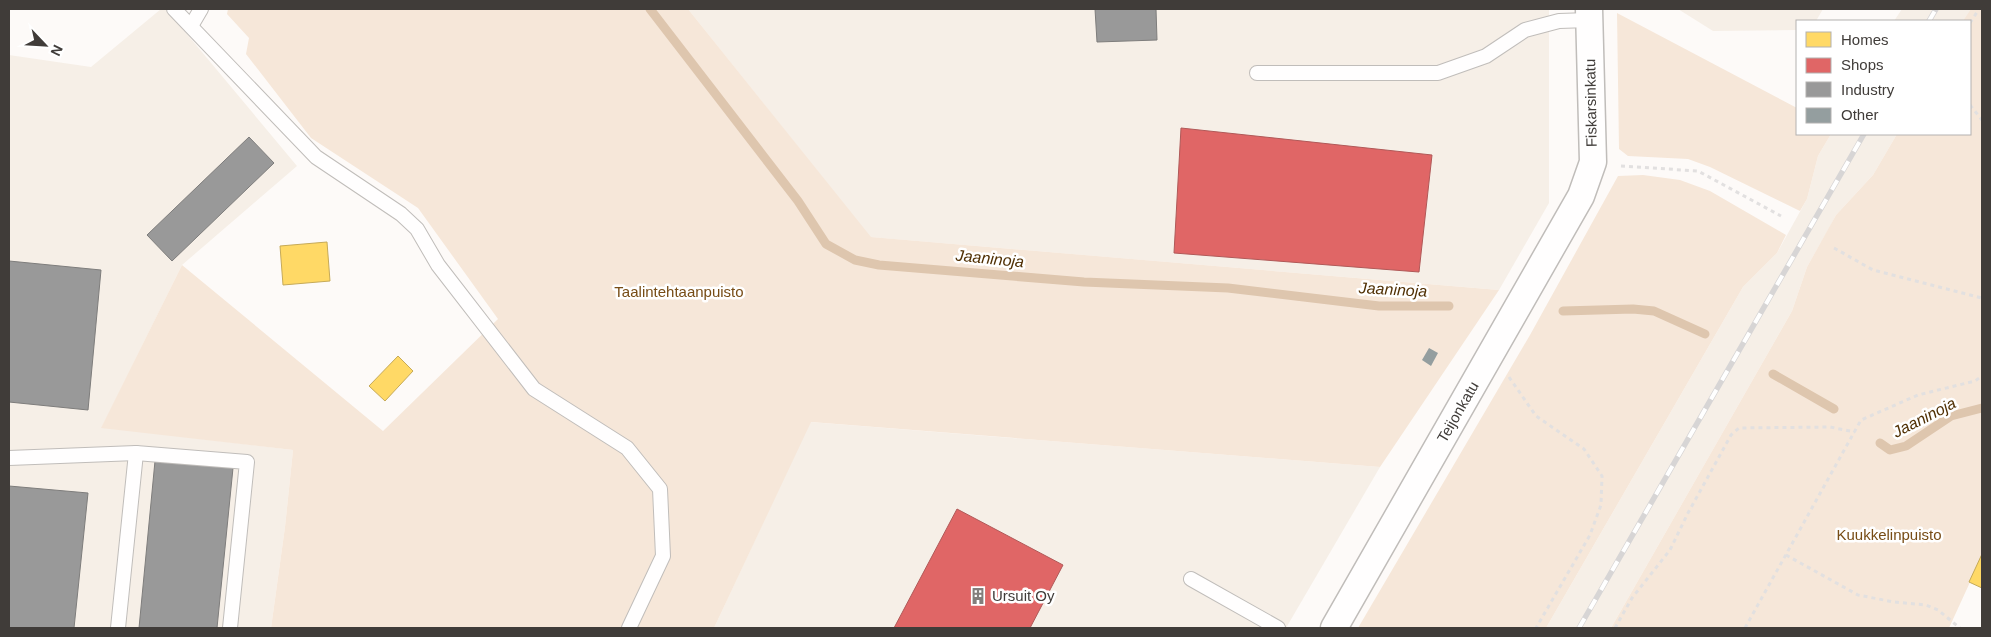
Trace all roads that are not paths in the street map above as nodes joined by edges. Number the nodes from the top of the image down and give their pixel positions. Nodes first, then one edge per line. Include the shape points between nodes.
1 (174, 9) edge
2 (201, 9) edge
3 (1589, 15) edge
4 (191, 26) junction
5 (1257, 73) dead end
6 (1581, 196) joint
7 (136, 453) junction
8 (9, 458) edge
9 (1190, 579) dead end
10 (118, 628) edge
11 (230, 628) edge
12 (629, 628) edge
13 (1278, 628) edge
14 (1334, 628) edge

1 - 4 lane
2 - 4 lane
3 - 5 lane via 1525,30 1486,56 1438,73
3 - 6 street, Fiskarsinkatu via 1593,162
4 - 12 lane via 316,156 400,214 416,229 438,265 534,389 627,448 660,489 663,556
6 - 14 street, Teijonkatu
7 - 8 lane
7 - 10 lane
7 - 11 lane via 247,462
9 - 13 lane

